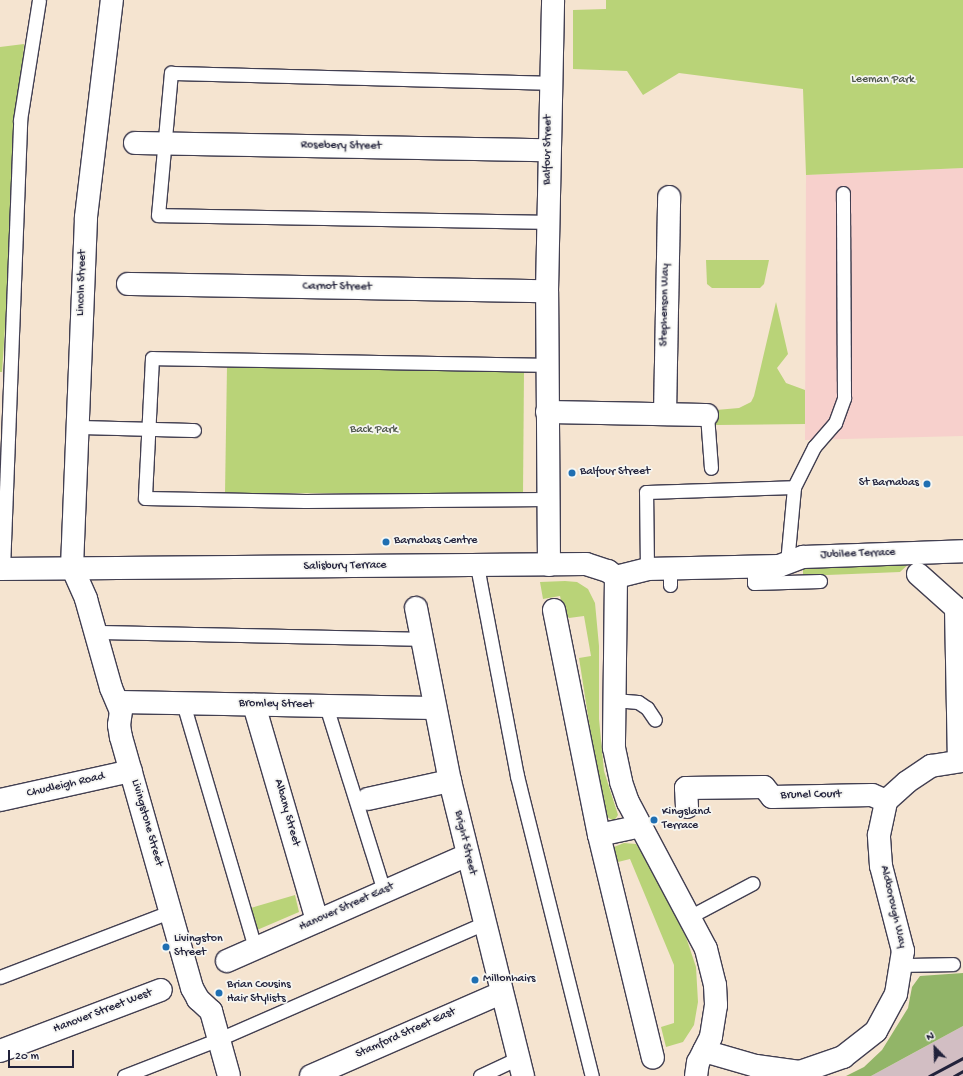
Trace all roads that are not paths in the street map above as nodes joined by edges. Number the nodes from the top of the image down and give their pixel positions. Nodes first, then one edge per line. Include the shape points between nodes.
1 (39, 0) edge
2 (112, 0) edge
3 (553, 0) edge
4 (550, 83) junction
5 (134, 143) dead end
6 (163, 144) junction
7 (548, 150) junction
8 (843, 193) dead end
9 (669, 197) dead end
10 (547, 222) junction
11 (128, 284) dead end
12 (547, 291) junction
13 (547, 365) junction
14 (547, 412) junction
15 (665, 414) junction
16 (707, 414) joint
17 (78, 427) junction
18 (150, 430) junction
19 (194, 430) dead end
20 (711, 468) dead end
21 (794, 487) junction
22 (548, 499) junction
23 (963, 551) edge
24 (787, 562) junction
25 (549, 565) junction
26 (477, 566) junction
27 (754, 566) junction
28 (72, 568) junction
29 (2, 569) edge
30 (647, 569) junction
31 (918, 574) dead end
32 (616, 577) junction
33 (820, 581) dead end
34 (960, 603) edge
35 (416, 608) dead end
36 (554, 610) dead end
37 (95, 632) junction
38 (422, 639) junction
39 (614, 700) junction
40 (118, 702) junction
41 (183, 703) junction
42 (254, 705) junction
43 (326, 706) junction
44 (435, 708) junction
45 (655, 720) dead end
46 (961, 761) edge
47 (131, 771) junction
48 (450, 781) junction
49 (368, 799) dead end
50 (0, 800) edge
51 (886, 801) junction
52 (687, 807) dead end
53 (641, 826) junction
54 (599, 834) junction
55 (467, 855) junction
56 (753, 883) dead end
57 (384, 891) junction
58 (172, 911) junction
59 (689, 917) junction
60 (317, 921) junction
61 (484, 923) junction
62 (255, 948) junction
63 (227, 961) dead end
64 (953, 964) dead end
65 (902, 965) junction
66 (0, 977) edge
67 (160, 990) dead end
68 (501, 993) junction
69 (219, 1039) junction
70 (0, 1051) edge
71 (653, 1058) dead end
72 (699, 1063) edge
73 (521, 1067) edge
74 (124, 1076) edge
75 (229, 1076) edge
76 (311, 1076) edge
77 (480, 1076) edge
78 (592, 1076) edge
79 (680, 1076) edge

1 - 29 lane via 20,120
2 - 17 street, Lincoln Street via 86,217
3 - 4 street, Balfour Street
4 - 6 lane via 171,73
4 - 7 street, Balfour Street
5 - 6 street, Rosebery Street
6 - 7 street, Rosebery Street
6 - 10 lane via 158,215
7 - 10 street, Balfour Street
8 - 21 lane via 844,398 835,423 814,447
9 - 15 street, Stephenson Way
10 - 12 street, Balfour Street
11 - 12 street, Carnot Street
12 - 13 street, Balfour Street
13 - 14 street, Balfour Street
13 - 18 lane via 152,358
14 - 15 street
14 - 22 street, Balfour Street
15 - 16 street
16 - 20 lane
17 - 18 lane
17 - 28 street, Lincoln Street
18 - 19 lane
18 - 22 lane via 145,498 305,501
21 - 24 lane
21 - 30 lane via 646,492
22 - 25 street, Balfour Street
23 - 24 street, Jubilee Terrace via 803,557
24 - 27 street, Jubilee Terrace via 779,566
25 - 26 street, Salisbury Terrace
25 - 32 street, Salisbury Terrace via 586,564 608,571
26 - 28 street, Salisbury Terrace
26 - 78 lane via 517,776
27 - 30 street, Jubilee Terrace via 670,576
27 - 33 lane, Jubilee Terrace via 754,583
28 - 29 street, Salisbury Terrace
28 - 37 street, Livingstone Street via 86,599
30 - 32 street, Jubilee Terrace
31 - 34 street
32 - 39 street
34 - 46 street
35 - 38 street, Bright Street
36 - 54 street
37 - 38 lane
37 - 40 street, Livingstone Street
38 - 44 street, Bright Street
39 - 45 lane via 638,702 647,708
39 - 53 street via 614,748 621,782
40 - 41 street, Bromley Street
40 - 47 street, Livingstone Street via 121,711 120,731
41 - 42 street, Bromley Street
41 - 62 lane
42 - 43 street, Bromley Street
42 - 60 street, Albany Street
43 - 44 street, Bromley Street
43 - 57 lane
44 - 48 street, Bright Street
46 - 51 street via 931,766 907,782
47 - 50 street, Chudleigh Road
47 - 58 street, Livingstone Street
48 - 49 street
48 - 55 street, Bright Street
51 - 52 street, Brunel Court via 872,795 772,796 764,787 686,788
51 - 65 street, Aldborough Way via 879,843 882,866 903,951
53 - 54 street
53 - 59 street
54 - 71 street
55 - 57 street, Hanover Street East
55 - 61 street, Bright Street
56 - 59 lane
57 - 60 street, Hanover Street East
58 - 66 lane
58 - 69 street, Livingstone Street via 192,988 198,999 211,1011
59 - 72 street via 706,949 715,985 716,1005 710,1037
60 - 62 street, Hanover Street East
61 - 68 street, Bright Street
61 - 69 lane
62 - 63 street, Hanover Street East
64 - 65 lane
65 - 72 street, Aldborough Way via 896,994 876,1030 843,1057 800,1072 756,1066
67 - 70 street, Hanover Street West
68 - 73 street, Bright Street
68 - 76 street, Stamford Street East
69 - 74 lane
69 - 75 street, Livingstone Street
72 - 79 street
73 - 77 lane

